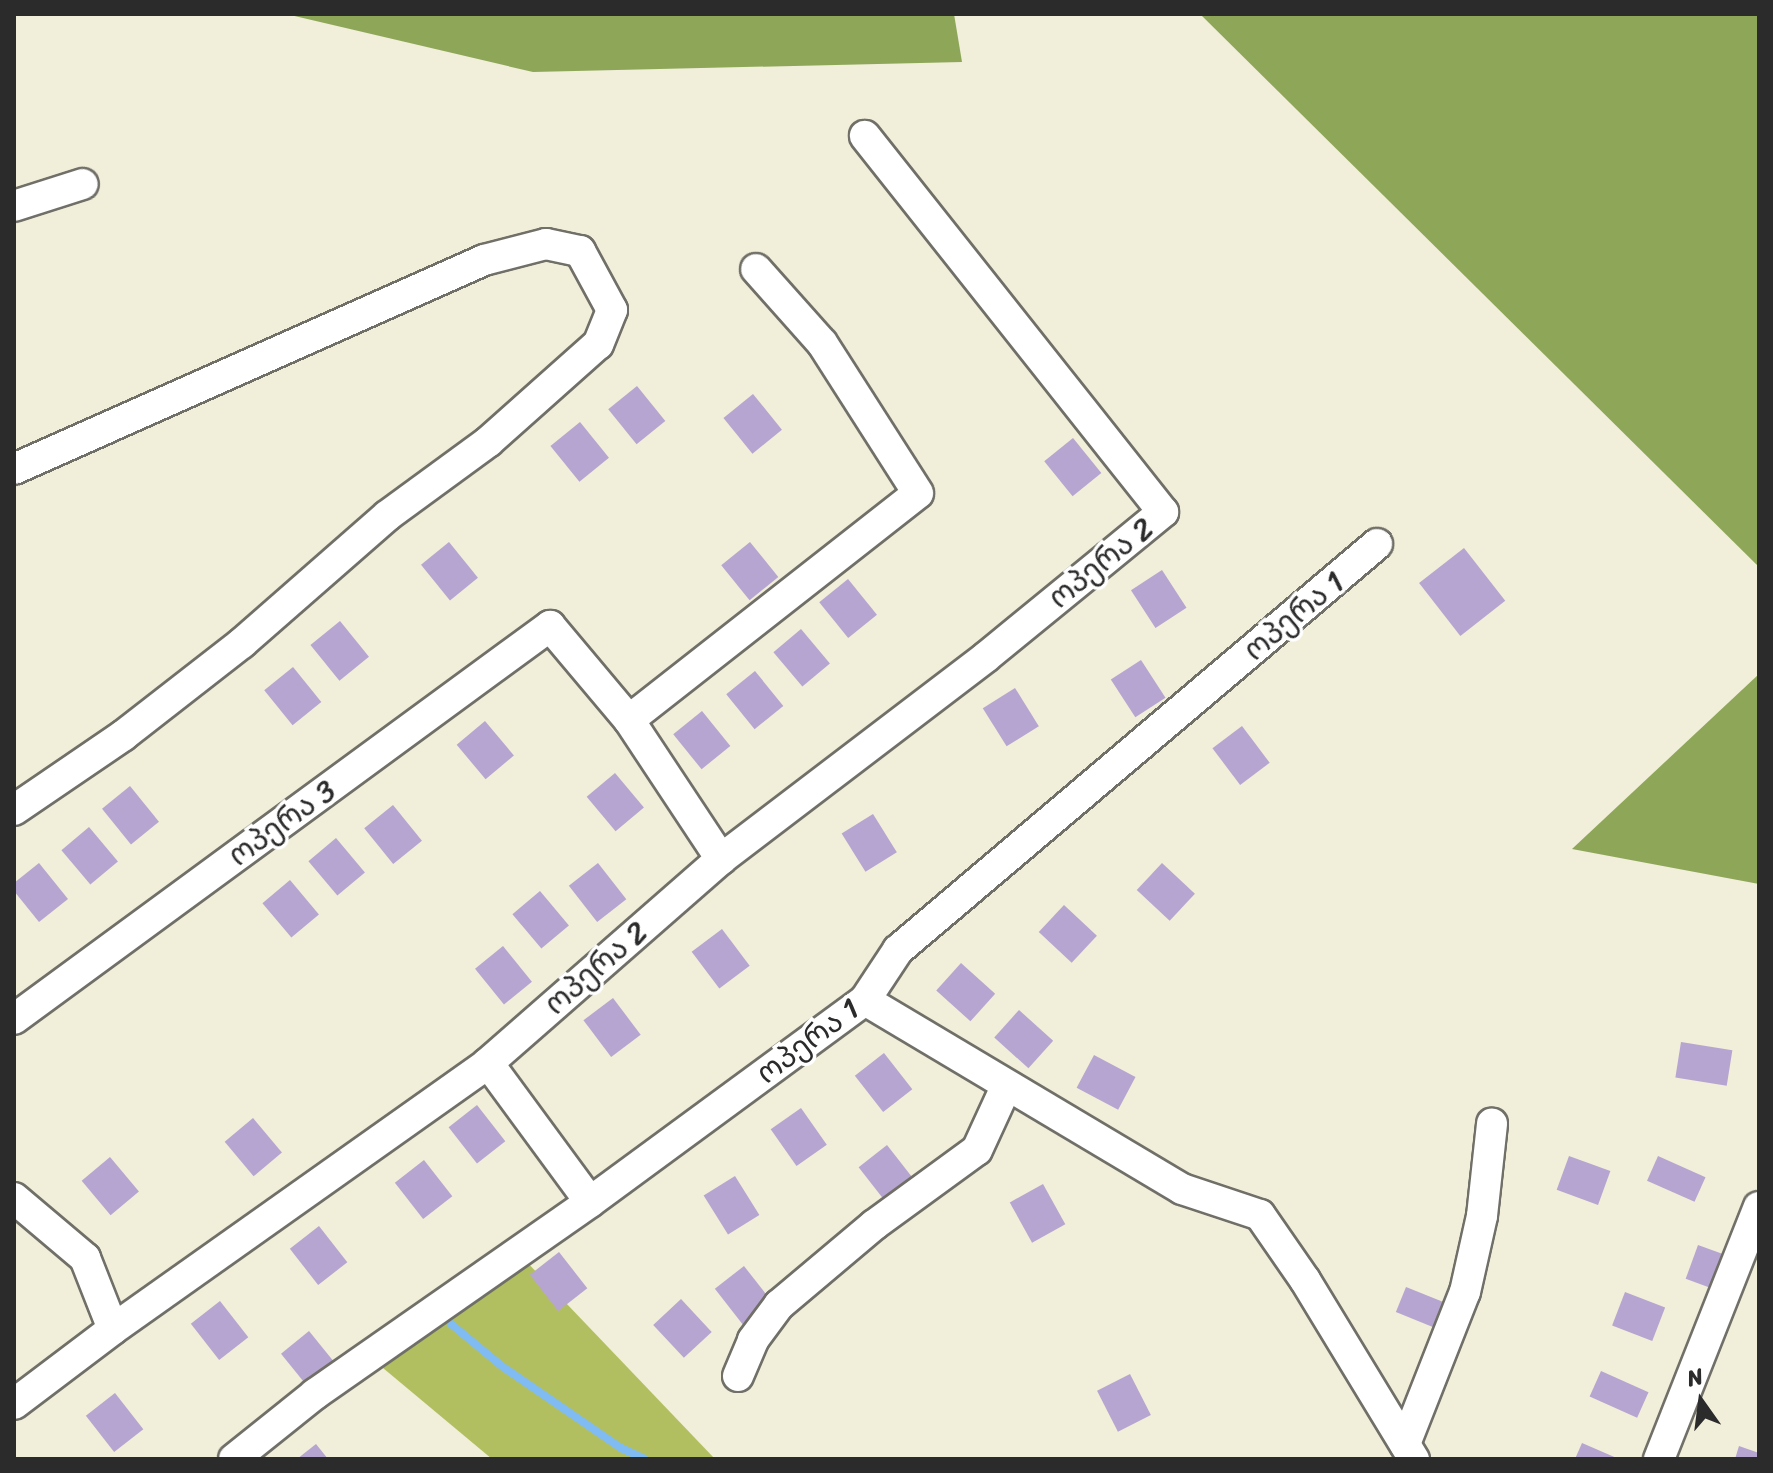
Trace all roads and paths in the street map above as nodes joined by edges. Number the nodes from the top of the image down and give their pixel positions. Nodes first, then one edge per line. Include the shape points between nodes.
1 (865, 136) dead end
2 (83, 184) dead end
3 (14, 206) edge
4 (756, 269) dead end
5 (14, 469) edge
6 (1377, 544) dead end
7 (629, 720) junction
8 (14, 810) edge
9 (721, 859) junction
10 (865, 1000) junction
11 (14, 1019) edge
12 (488, 1063) junction
13 (1006, 1087) junction
14 (1492, 1124) dead end
15 (14, 1198) edge
16 (590, 1202) junction
17 (1759, 1207) edge
18 (113, 1329) junction
19 (738, 1376) dead end
20 (14, 1404) edge
21 (1409, 1452) edge
22 (234, 1459) edge
23 (1659, 1459) edge

1 - 9 street, ოპერა 2 via 1163,512 986,657
2 - 3 street
4 - 7 street via 822,343 918,493
5 - 8 street via 484,260 546,244 580,251 612,310 598,344 488,442 387,516 242,643 124,735
6 - 10 street, ოპერა 1 via 898,950
7 - 9 street
7 - 11 street, ოპერა 3 via 550,626
9 - 12 street, ოპერა 2
10 - 13 street
10 - 16 street, ოპერა 1
12 - 16 street
12 - 18 street, ოპერა 2
13 - 19 street via 977,1150 874,1225 779,1305 753,1340
13 - 21 street via 1182,1189 1260,1215
14 - 21 street via 1482,1216 1465,1292
15 - 18 street via 85,1258
16 - 22 street, ოპერა 1 via 315,1394
17 - 23 street
18 - 20 street, ოპერა 2

